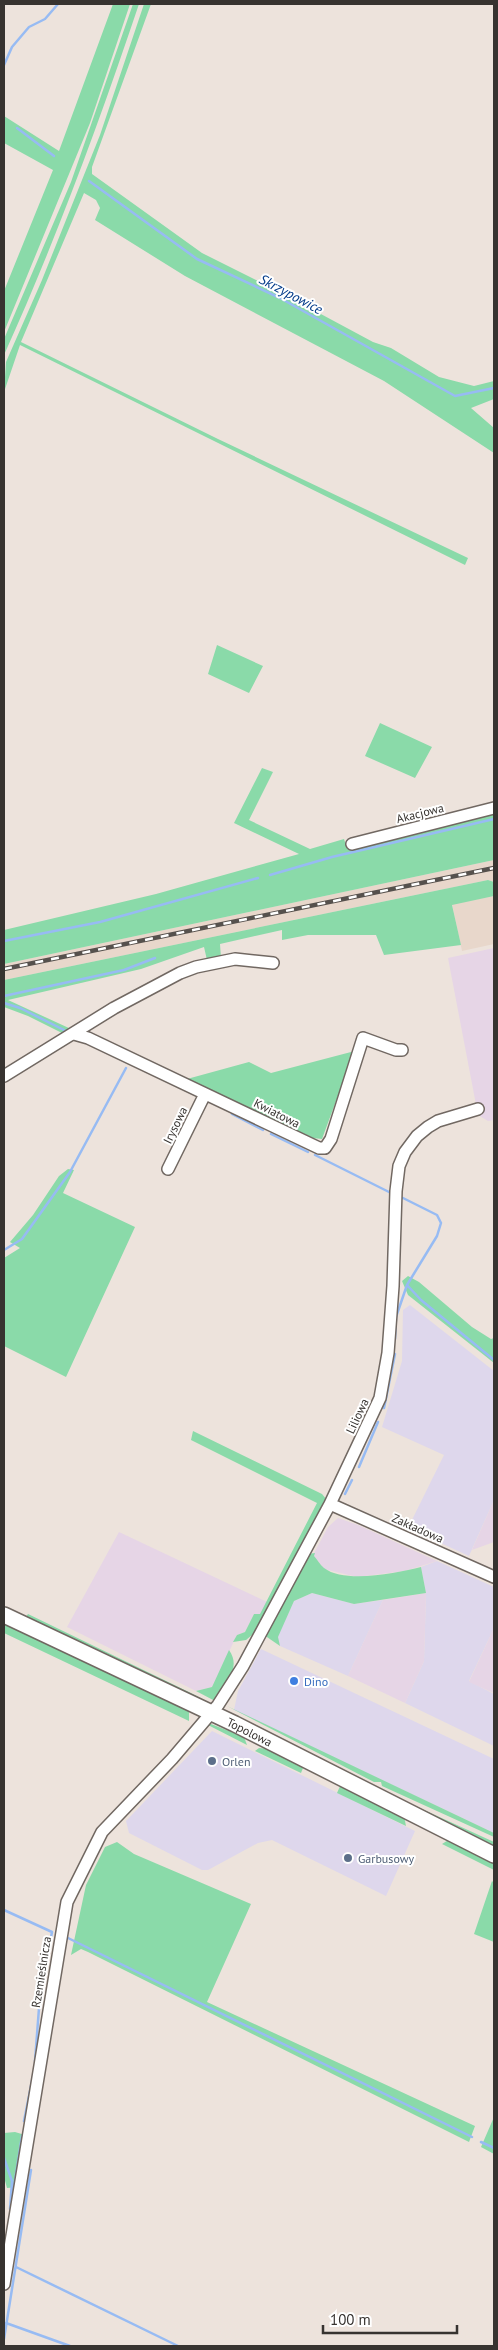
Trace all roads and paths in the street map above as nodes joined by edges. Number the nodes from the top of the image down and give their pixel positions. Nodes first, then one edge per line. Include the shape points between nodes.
1 (494, 808) edge
2 (352, 844) dead end
3 (273, 963) dead end
4 (74, 1034) junction
5 (402, 1050) dead end
6 (4, 1076) edge
7 (206, 1094) junction
8 (478, 1109) dead end
9 (168, 1169) dead end
10 (330, 1504) junction
11 (494, 1578) edge
12 (4, 1615) edge
13 (212, 1713) junction
14 (494, 1855) edge
15 (4, 2284) edge

1 - 2 street, Akacjowa
3 - 4 street via 235,960 196,967 148,988
4 - 6 street
4 - 7 street, Kwiatowa
5 - 7 street, Kwiatowa via 363,1038 331,1139 324,1148 303,1142
7 - 9 street, Irysowa
8 - 10 street, Liliowa via 438,1121 417,1136 404,1152 396,1191 388,1353 380,1398
10 - 11 street, Zakładowa
10 - 13 street, Liliowa via 243,1666
12 - 13 main road, Topolowa
13 - 14 main road, Topolowa
13 - 15 street, Rzemieślnicza via 102,1832 67,1902

